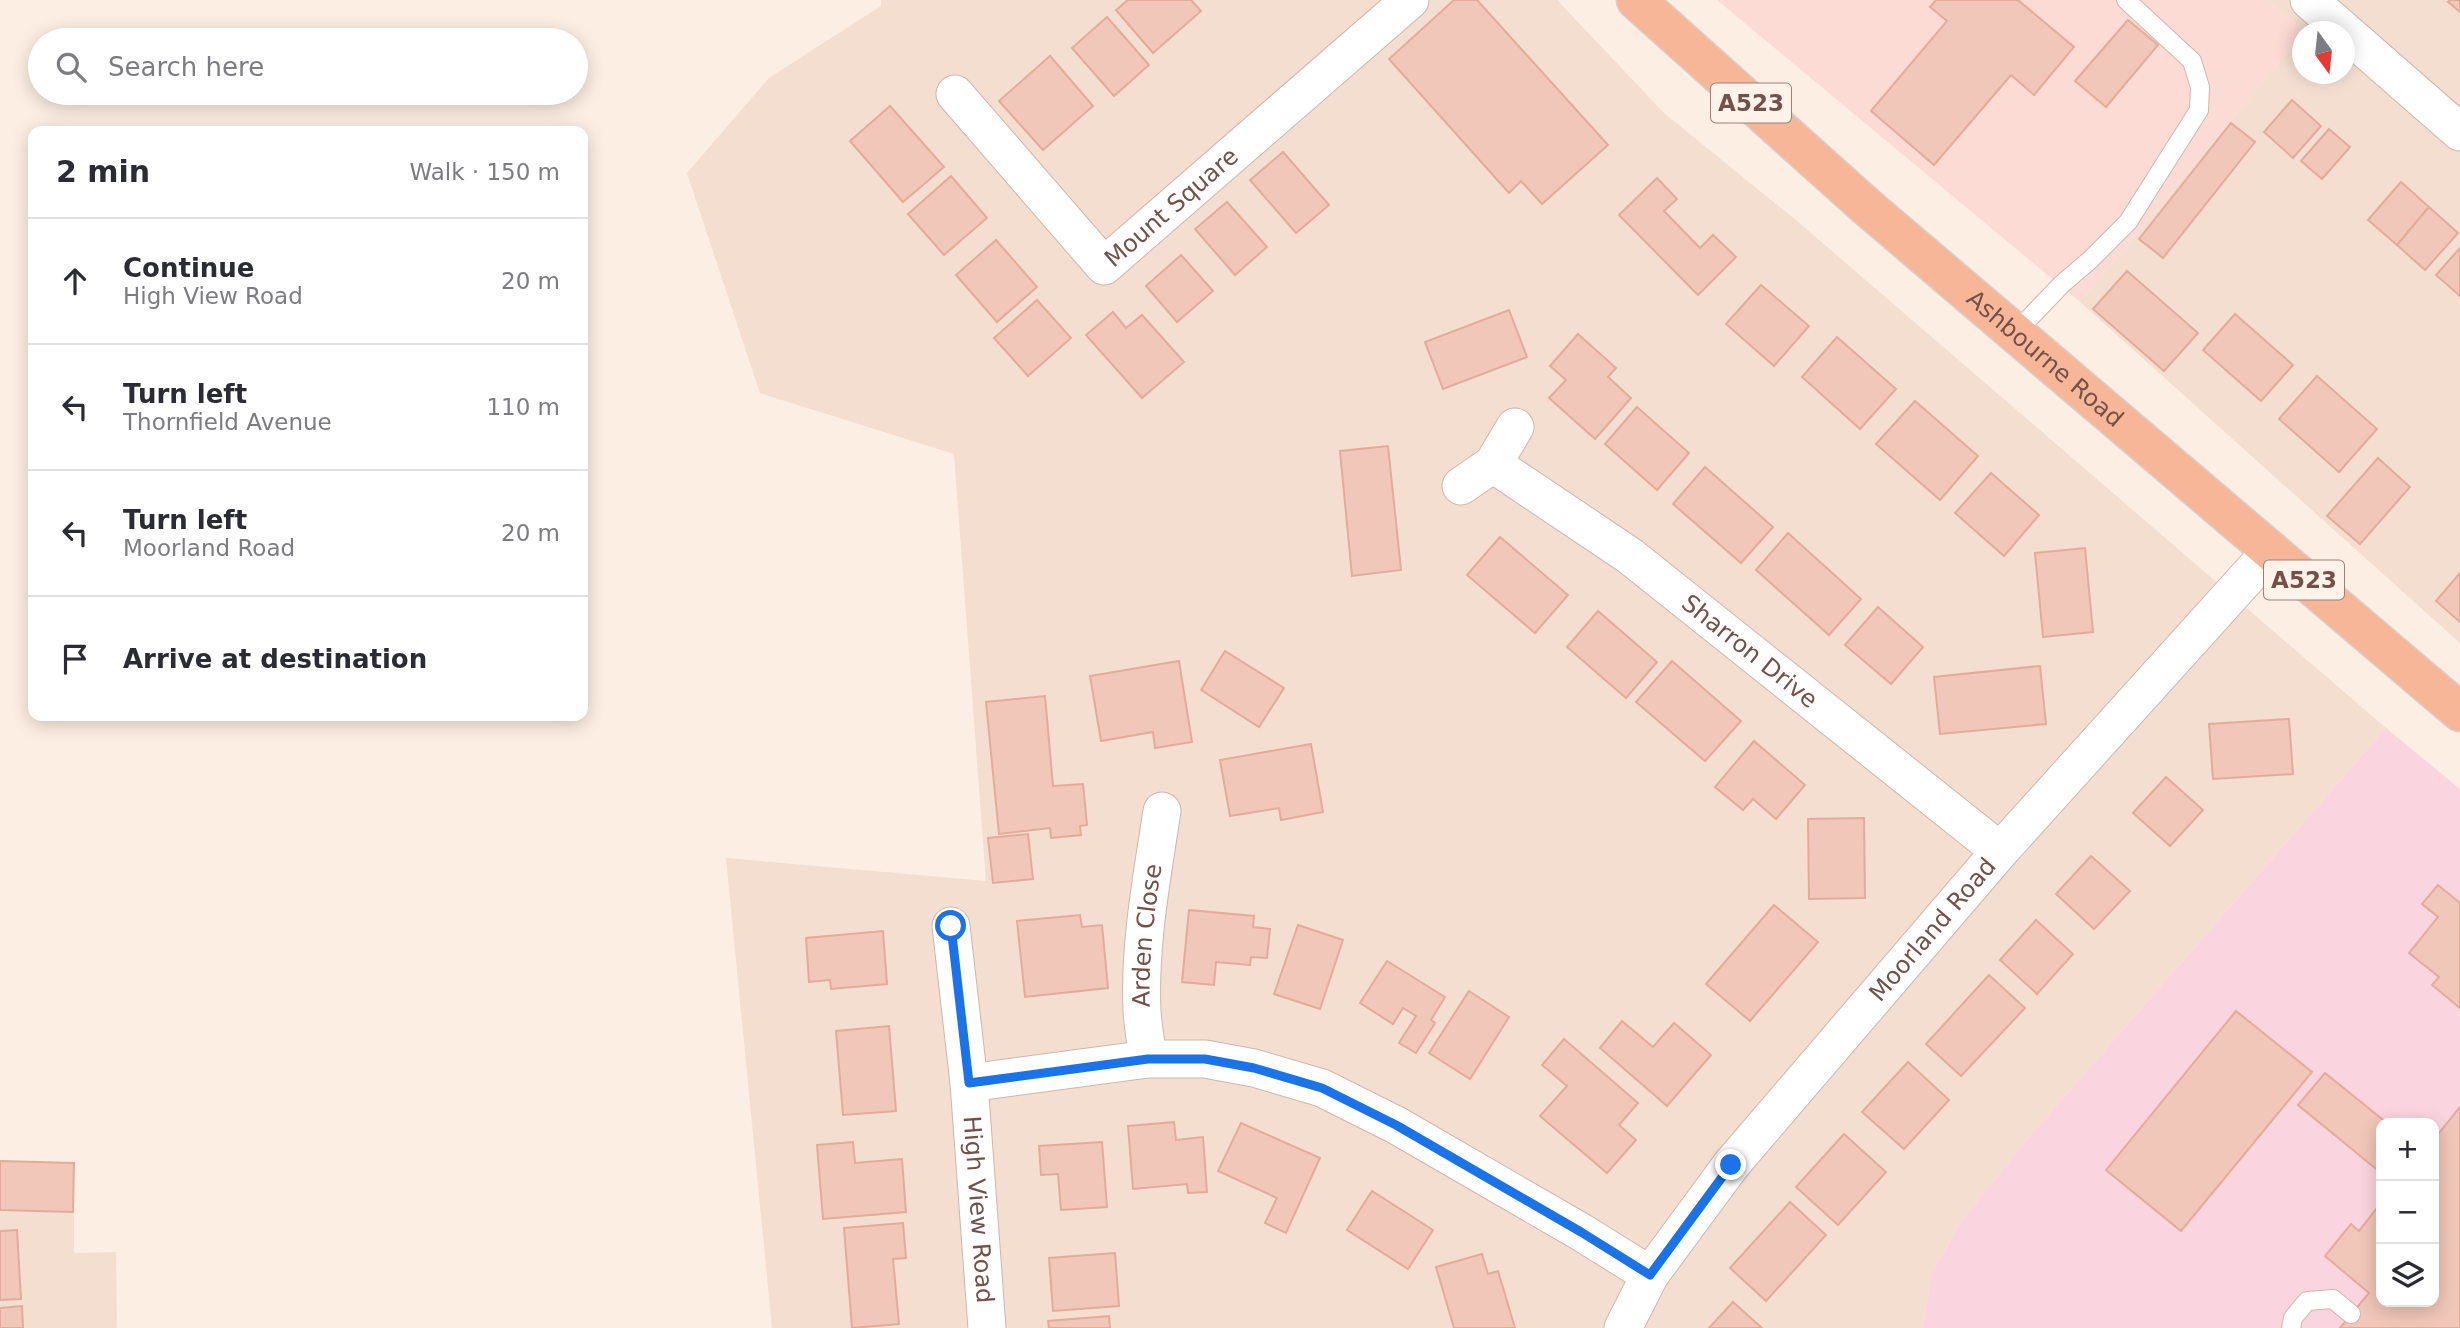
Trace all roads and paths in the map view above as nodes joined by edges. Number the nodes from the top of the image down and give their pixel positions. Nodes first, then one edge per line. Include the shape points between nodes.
1 (1410, 0) edge
2 (1636, 0) edge
3 (2126, 0) edge
4 (2309, 0) edge
5 (956, 94) dead end
6 (2460, 132) edge
7 (2015, 333) junction
8 (1515, 427) dead end
9 (1493, 464) junction
10 (1461, 486) dead end
11 (2270, 552) junction
12 (2460, 712) edge
13 (1162, 811) dead end
14 (2000, 851) junction
15 (951, 926) dead end
16 (1148, 1059) junction
17 (969, 1083) junction
18 (1650, 1275) junction
19 (2351, 1314) dead end
20 (987, 1328) edge
21 (1623, 1328) edge
22 (2291, 1328) edge

1 - 5 street, Mount Square via 1104,265
2 - 7 highway, Ashbourne Road / A523
3 - 7 lane via 2192,61 2200,87 2199,110 2128,222
4 - 6 street
7 - 11 highway, Ashbourne Road / A523
8 - 9 street
9 - 10 street
9 - 14 street, Sharron Drive via 1630,556
11 - 12 highway, Ashbourne Road / A523
11 - 14 street, Moorland Road
13 - 16 street, Arden Close via 1142,972
14 - 18 street, Moorland Road via 1731,1165
15 - 17 street, High View Road
16 - 17 street
16 - 18 street via 1205,1059 1322,1088 1396,1125
17 - 20 street, High View Road
18 - 21 street, Moorland Road
19 - 22 lane via 2333,1299 2307,1301

